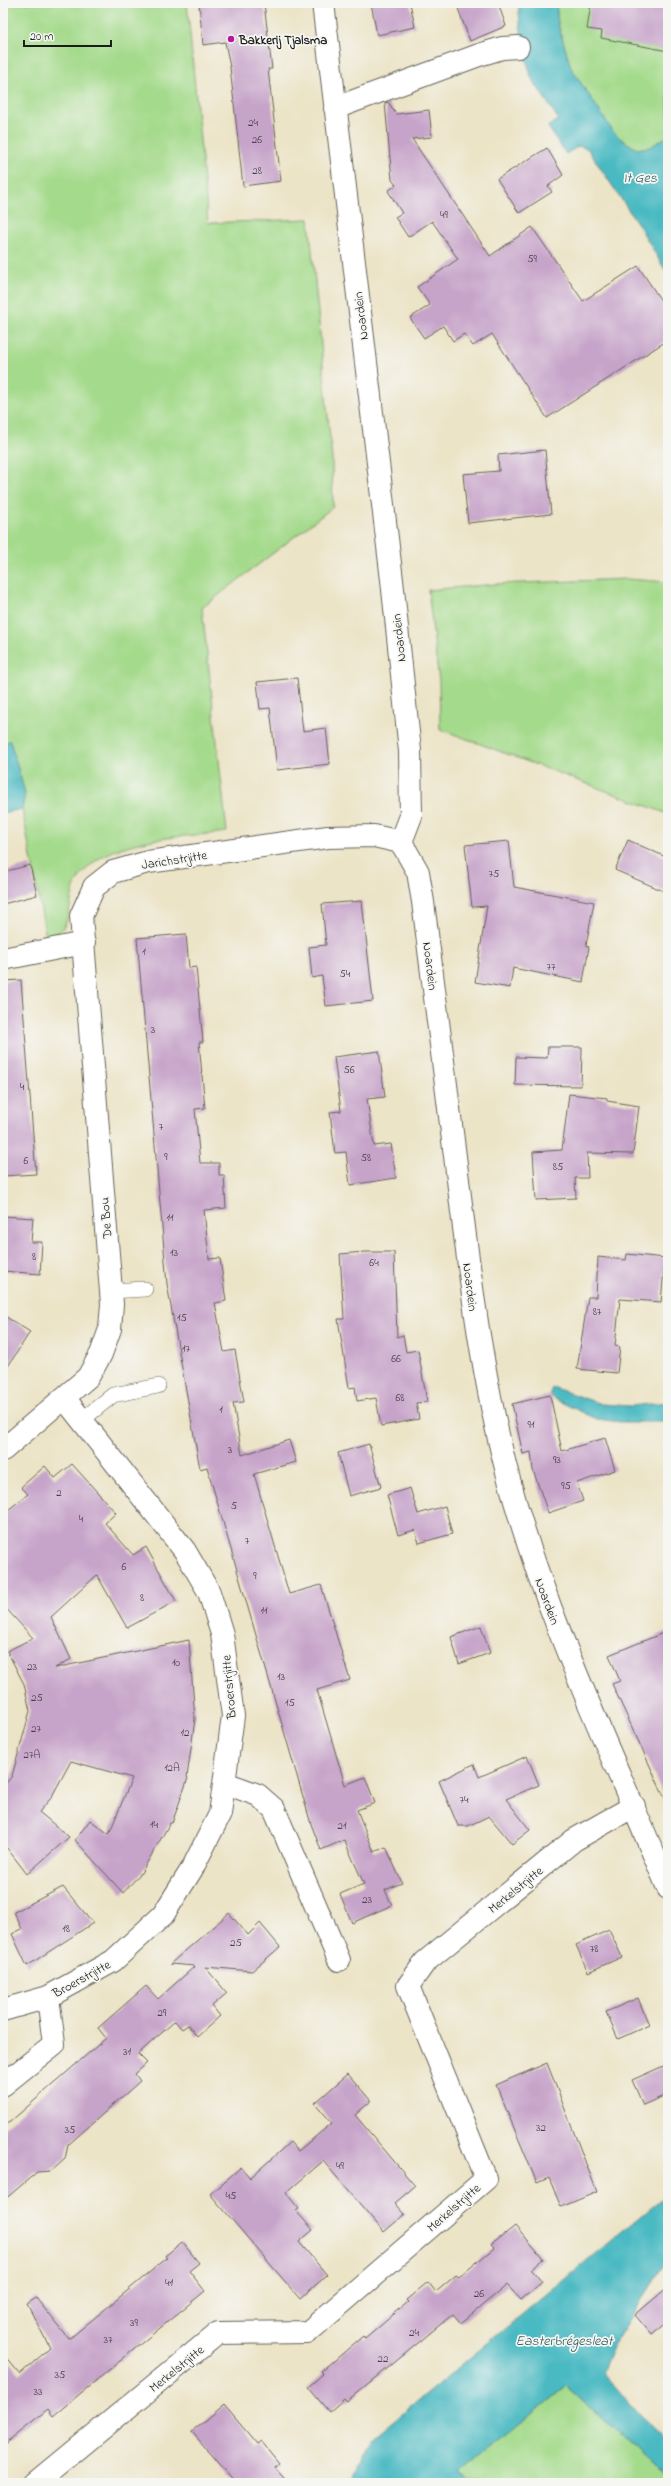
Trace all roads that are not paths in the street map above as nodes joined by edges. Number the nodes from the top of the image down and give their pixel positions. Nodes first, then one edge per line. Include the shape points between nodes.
1 (323, 3) edge
2 (518, 47) dead end
3 (335, 108) junction
4 (400, 842) junction
5 (84, 943) junction
6 (3, 959) edge
7 (145, 1289) dead end
8 (110, 1291) junction
9 (158, 1386) dead end
10 (65, 1399) junction
11 (82, 1420) junction
12 (3, 1450) edge
13 (225, 1783) junction
14 (634, 1806) junction
15 (668, 1888) edge
16 (339, 1960) dead end
17 (48, 1997) junction
18 (3, 2010) edge
19 (3, 2085) edge
20 (36, 2483) edge

1 - 3 street, Noardein
2 - 3 street via 502,48 479,55
3 - 4 street, Noardein via 410,751 411,816
4 - 5 street, Jarichstrjitte via 374,836 328,837 148,862 113,872 94,887 81,916
4 - 14 street, Noardein via 418,872 423,902 478,1339 492,1413 537,1573 558,1630
5 - 6 street
5 - 8 street, De Bou
7 - 8 lane
8 - 10 street, De Bou via 110,1329 101,1354 88,1377
9 - 11 lane via 113,1395
10 - 11 street, Broerstrjitte
10 - 12 street, De Bou
11 - 13 street, Broerstrjitte via 185,1551 209,1592 222,1634 233,1716
13 - 16 street via 258,1795 274,1809
13 - 17 street, Broerstrjitte via 220,1814 192,1869 163,1915 113,1961
14 - 15 street, Noardein
14 - 20 street, Merkelstrjitte via 574,1840 425,1962 408,1986 486,2179 308,2332 218,2334
17 - 18 street, Broerstrjitte
17 - 19 street, Broerstrjitte via 54,2044

